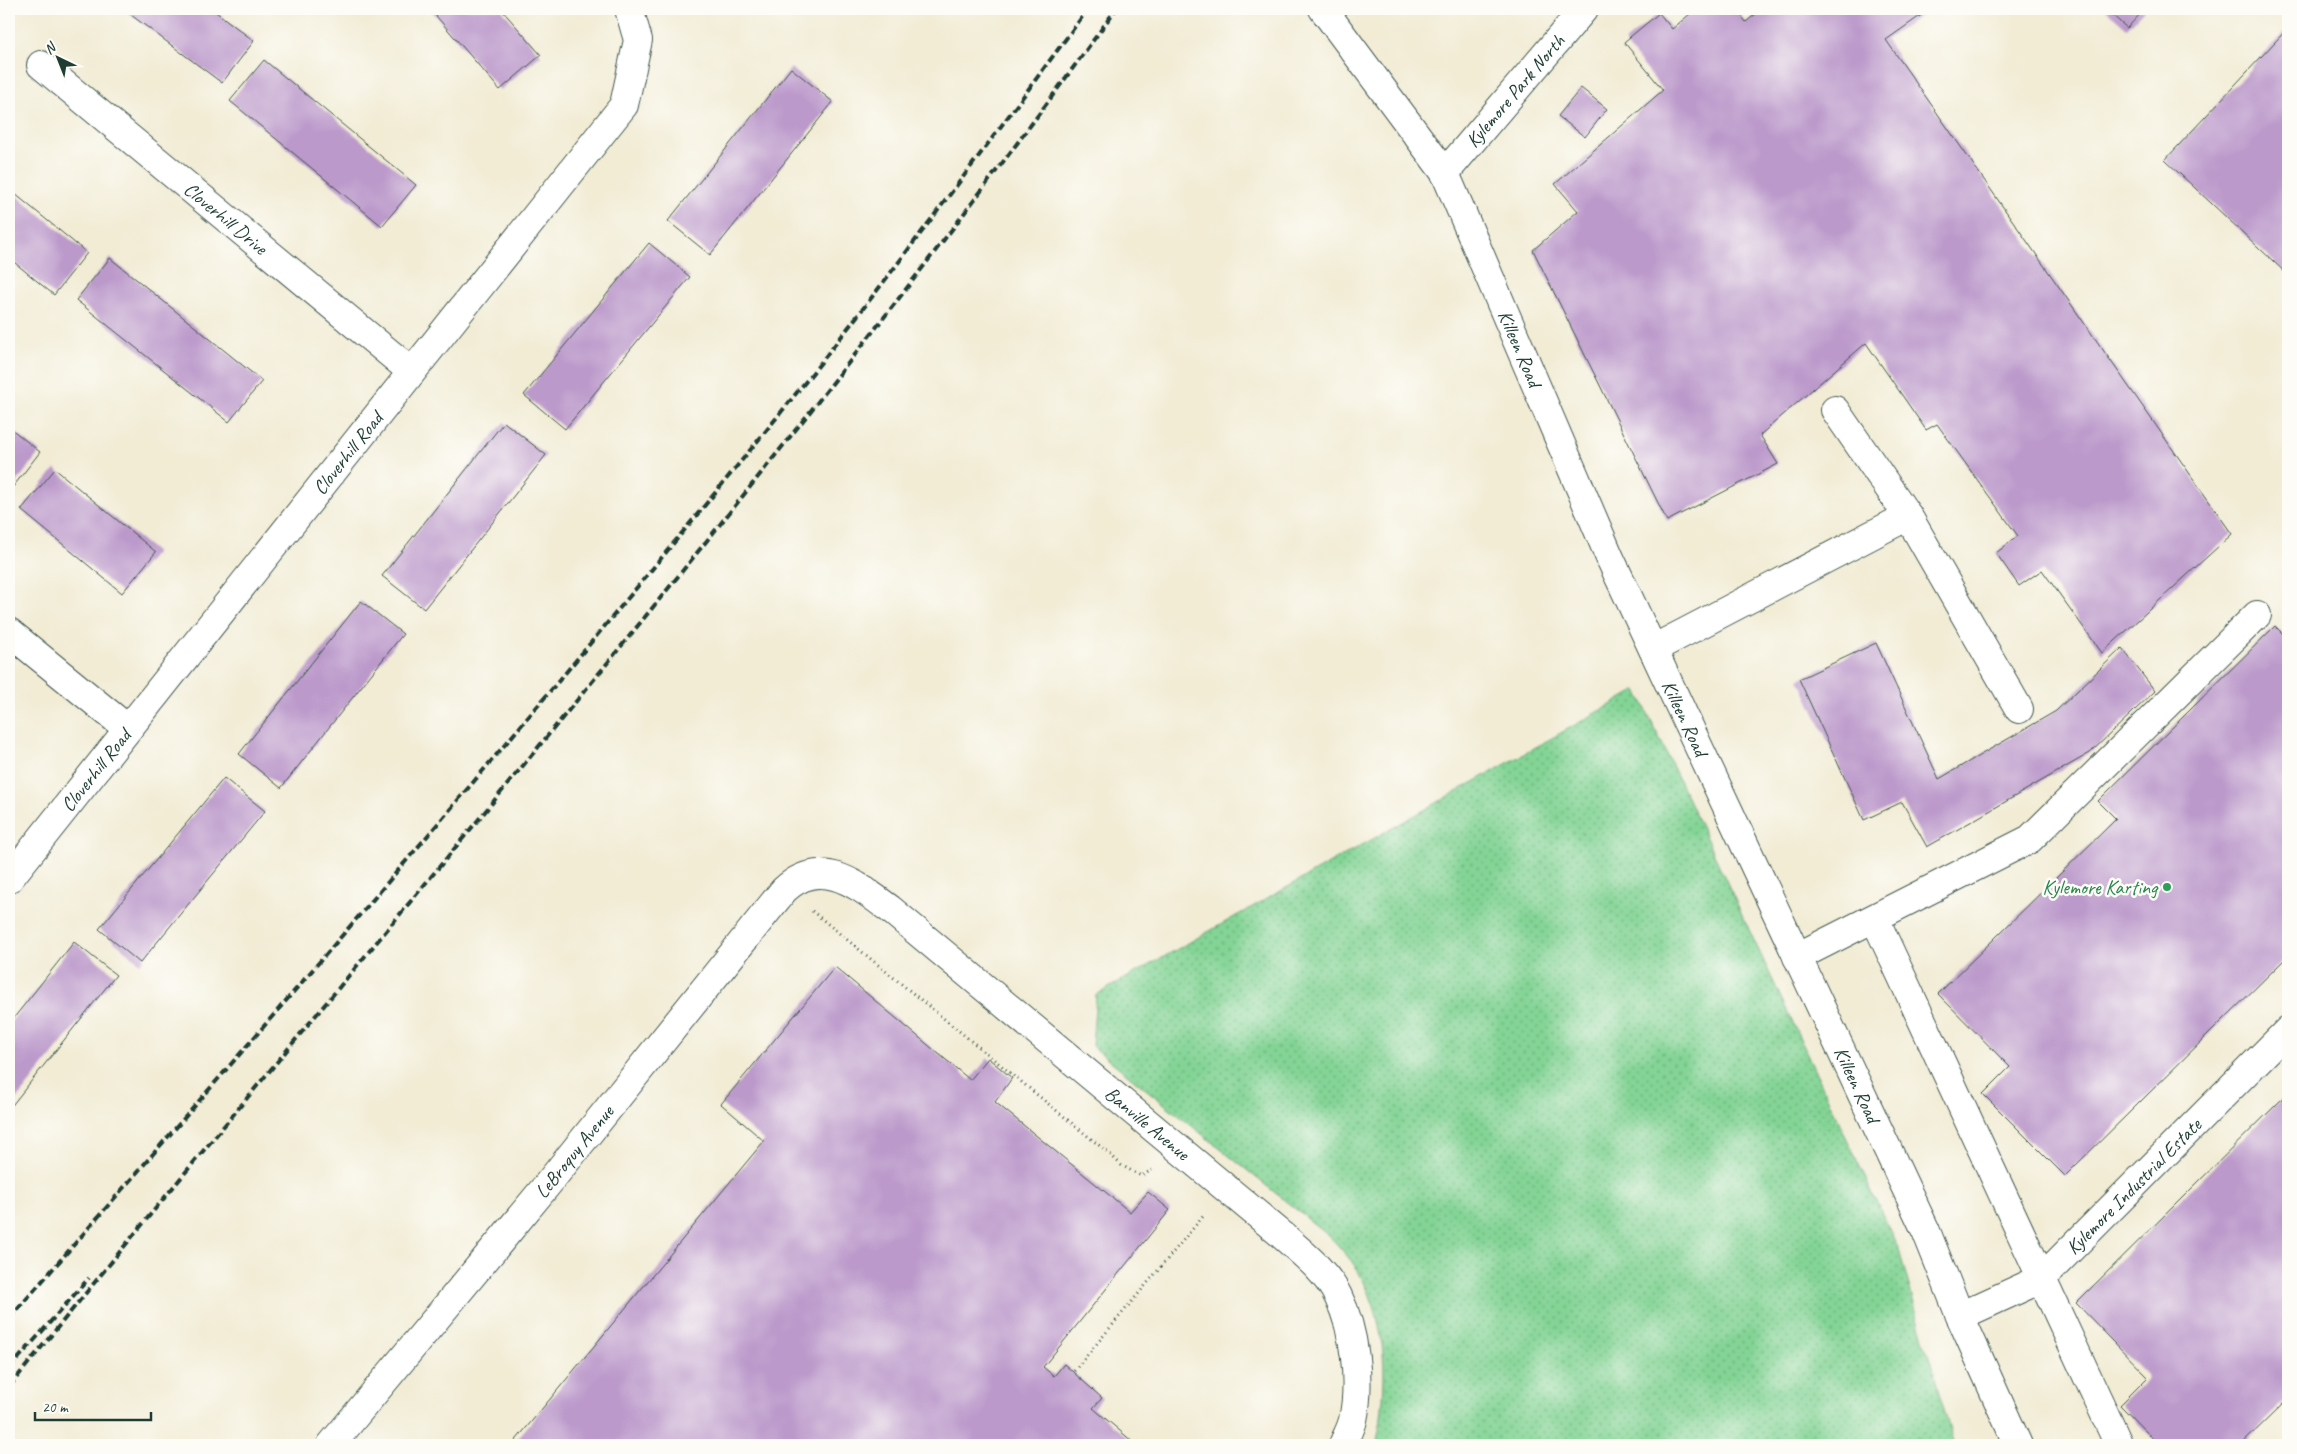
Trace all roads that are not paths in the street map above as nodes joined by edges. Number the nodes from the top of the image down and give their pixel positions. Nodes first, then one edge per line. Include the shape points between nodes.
1 (629, 9) edge
2 (1323, 9) edge
3 (1584, 9) edge
4 (41, 65) dead end
5 (1445, 173) junction
6 (410, 371) junction
7 (1835, 410) dead end
8 (1908, 516) junction
9 (2257, 615) dead end
10 (9, 632) edge
11 (1652, 649) junction
12 (2019, 709) dead end
13 (128, 729) junction
14 (824, 873) joint
15 (9, 879) edge
16 (1875, 919) junction
17 (1797, 957) junction
18 (2288, 1030) edge
19 (2041, 1278) junction
20 (1960, 1316) junction
21 (331, 1445) edge
22 (1343, 1445) edge
23 (2018, 1445) edge
24 (2119, 1445) edge

1 - 6 street, Cloverhill Road via 638,40 624,105
2 - 5 street, Killeen Road
3 - 5 street, Kylemore Park North
4 - 6 street, Cloverhill Drive
5 - 11 street, Killeen Road
6 - 13 street, Cloverhill Road
7 - 8 street
8 - 11 street
8 - 12 street
9 - 16 street via 2030,839
10 - 13 street
11 - 17 street, Killeen Road
13 - 15 street, Cloverhill Road
14 - 21 street, LeBroquy Avenue via 808,874 784,890 547,1185
14 - 22 street, Banville Avenue via 856,884 890,909 1281,1234 1318,1269 1338,1295 1349,1327 1355,1372 1352,1421
16 - 17 street
16 - 19 street
17 - 20 street, Killeen Road via 1926,1231
18 - 19 street, Kylemore Industrial Estate
19 - 20 street, Kylemore Industrial Estate
19 - 24 street
20 - 23 street, Killeen Road

